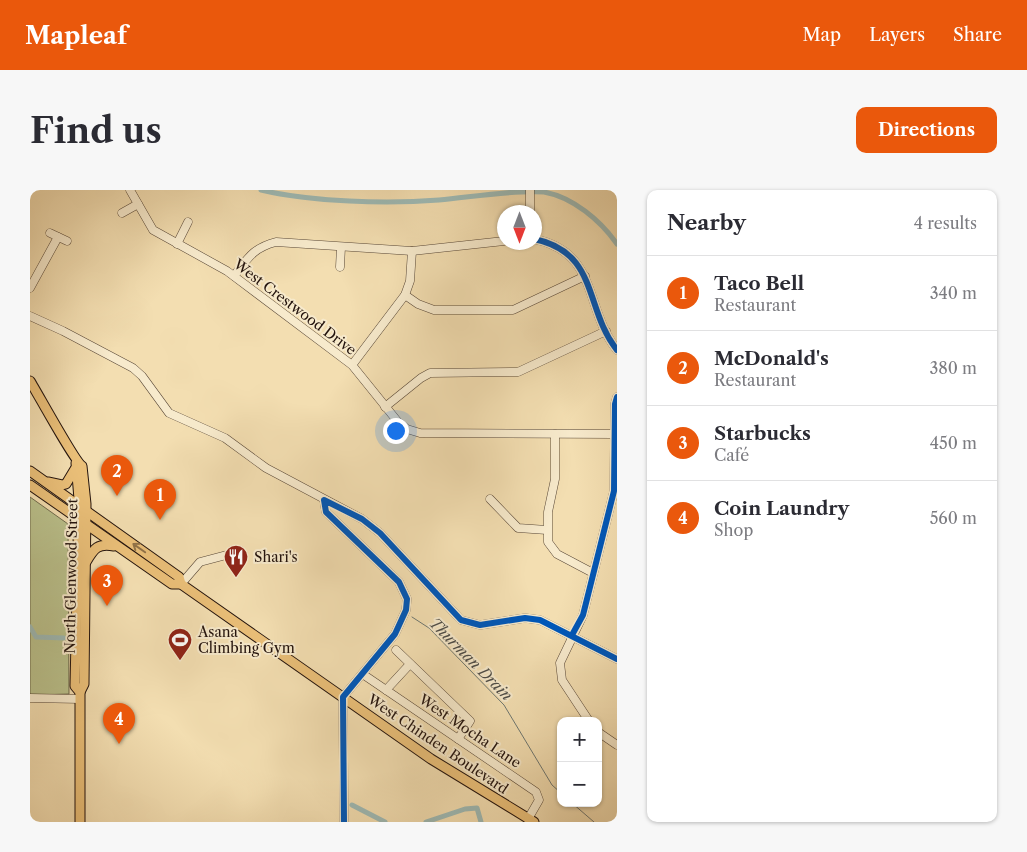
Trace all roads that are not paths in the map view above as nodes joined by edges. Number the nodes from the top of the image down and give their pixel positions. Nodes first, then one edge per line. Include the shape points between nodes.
1 (130, 190) edge
2 (138, 204) junction
3 (122, 213) dead end
4 (188, 222) dead end
5 (50, 232) dead end
6 (58, 237) junction
7 (67, 241) dead end
8 (542, 241) edge
9 (497, 242) edge
10 (176, 244) junction
11 (341, 246) junction
12 (412, 252) junction
13 (340, 267) dead end
14 (234, 276) junction
15 (585, 276) junction
16 (30, 288) edge
17 (405, 295) junction
18 (30, 316) edge
19 (606, 331) junction
20 (617, 350) edge
21 (352, 365) junction
22 (30, 381) edge
23 (617, 397) edge
24 (385, 407) junction
25 (556, 434) junction
26 (615, 434) junction
27 (76, 466) junction
28 (30, 471) edge
29 (42, 481) junction
30 (30, 485) edge
31 (490, 499) dead end
32 (324, 500) junction
33 (614, 500) edge
34 (78, 506) junction
35 (86, 511) junction
36 (77, 518) junction
37 (86, 524) junction
38 (547, 530) junction
39 (116, 547) junction
40 (234, 553) dead end
41 (84, 564) junction
42 (593, 574) junction
43 (181, 584) junction
44 (572, 635) junction
45 (396, 650) dead end
46 (617, 659) edge
47 (410, 664) junction
48 (364, 674) junction
49 (386, 690) junction
50 (80, 695) junction
51 (343, 697) junction
52 (30, 698) edge
53 (586, 717) edge
54 (602, 735) edge
55 (458, 739) junction
56 (617, 745) edge
57 (531, 820) edge
58 (80, 822) edge
59 (344, 822) edge

1 - 2 street, West Crestwood Drive
2 - 3 street
2 - 10 street, West Crestwood Drive via 153,230
4 - 10 street
5 - 6 street
6 - 7 street
6 - 16 street
8 - 15 street via 562,249 578,263
9 - 12 street
10 - 14 street, West Crestwood Drive
11 - 12 street
11 - 13 street
11 - 14 street via 276,242 261,246 251,253
12 - 17 street via 410,281
14 - 21 street, West Crestwood Drive
15 - 17 street via 513,310 434,310
15 - 19 street
17 - 21 street
18 - 32 street via 133,368 169,413 225,438 266,468
19 - 20 street
19 - 24 street via 518,372 430,373
21 - 24 street, West Crestwood Drive
22 - 27 main road, North Glenwood Street via 63,435
23 - 26 street
24 - 25 street, West Crestwood Drive via 407,429 420,433
25 - 26 street, West Crestwood Drive
25 - 38 street via 555,479
26 - 33 street
27 - 29 main road via 62,486
27 - 34 main road, North Glenwood Street
27 - 35 main road, North Glenwood Street via 82,466
28 - 29 main road, West Chinden Boulevard
29 - 34 main road, West Chinden Boulevard
30 - 36 main road, West Chinden Boulevard
31 - 38 street via 518,528
32 - 44 street via 380,532 460,620 480,626 525,618 540,620
32 - 48 street via 326,512 399,582 405,594 407,605 400,625
33 - 42 street
34 - 35 main road, West Chinden Boulevard
34 - 36 main road, North Glenwood Street
35 - 37 main road, North Glenwood Street
43 -> 35 main road, West Chinden Boulevard via 178,576
36 - 37 main road, West Chinden Boulevard
36 - 50 main road, North Glenwood Street via 75,686
37 - 39 main road, West Chinden Boulevard
37 - 41 main road, North Glenwood Street
38 - 42 street via 553,551
39 - 41 main road via 98,546
39 - 43 main road, West Chinden Boulevard via 172,584
40 - 43 street via 200,562
41 - 50 main road, North Glenwood Street via 84,684
42 - 44 street via 583,615
43 - 51 main road, West Chinden Boulevard
44 - 46 street
44 - 53 street via 562,656 560,671 562,680
45 - 47 street
47 - 49 street
47 - 55 street via 470,722
48 - 49 street, West Mocha Lane
48 - 51 street
49 - 55 street, West Mocha Lane
50 - 52 street
50 - 58 main road, North Glenwood Street
51 - 57 main road, West Chinden Boulevard via 431,759
51 - 59 street
54 - 56 street
55 - 57 street, West Mocha Lane via 537,792 539,801

